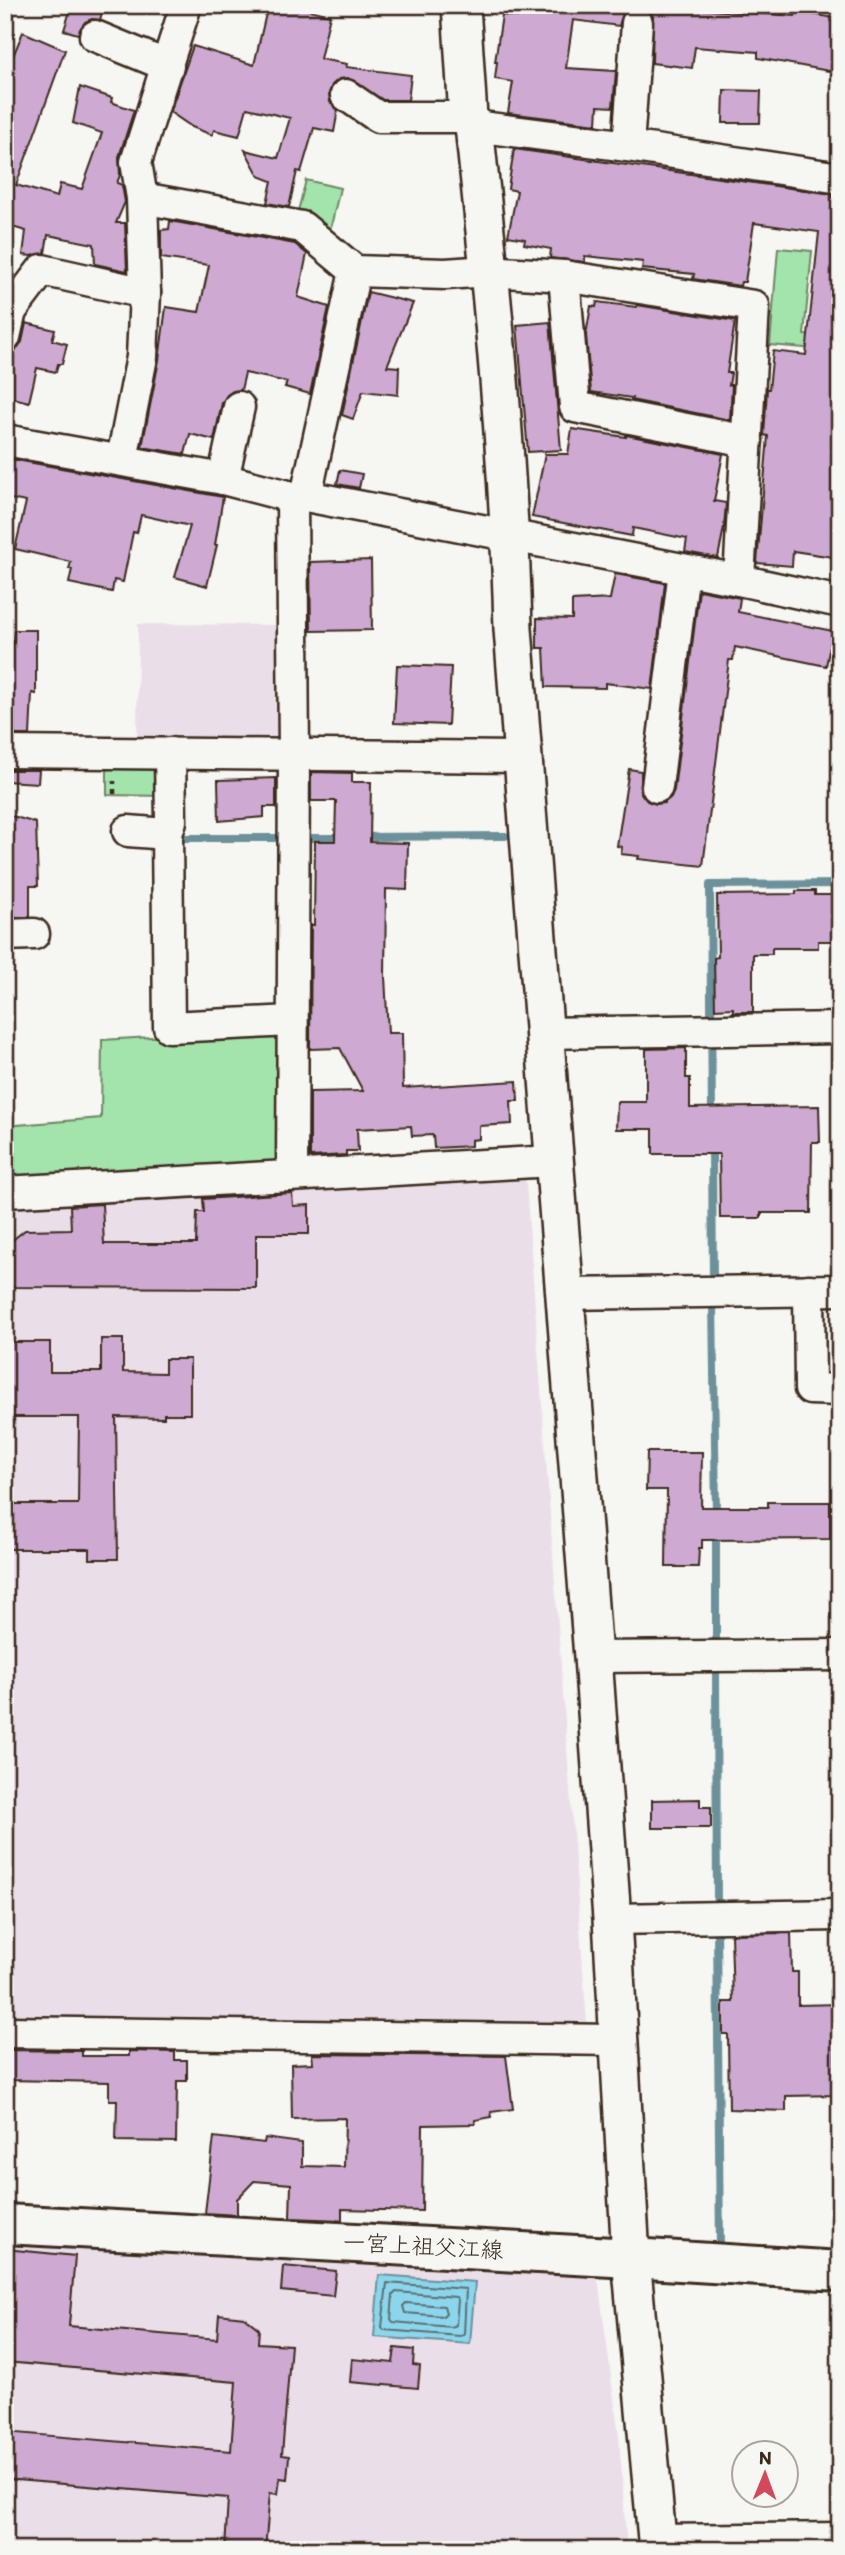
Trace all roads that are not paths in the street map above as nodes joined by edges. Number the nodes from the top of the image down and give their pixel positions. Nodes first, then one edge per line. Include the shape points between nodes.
1 (187, 5) edge
2 (461, 5) edge
3 (637, 23) dead end
4 (95, 36) dead end
5 (168, 66) junction
6 (346, 96) dead end
7 (471, 122) junction
8 (628, 146) junction
9 (840, 178) edge
10 (142, 198) junction
11 (355, 271) junction
12 (489, 271) junction
13 (564, 276) junction
14 (145, 293) junction
15 (7, 319) edge
16 (239, 407) dead end
17 (5, 440) edge
18 (747, 441) junction
19 (122, 459) junction
20 (223, 479) junction
21 (299, 496) junction
22 (511, 536) junction
23 (684, 570) junction
24 (738, 580) junction
25 (840, 602) edge
26 (5, 752) edge
27 (170, 753) junction
28 (294, 754) junction
29 (524, 757) junction
30 (657, 787) dead end
31 (128, 831) dead end
32 (167, 834) junction
33 (292, 1021) junction
34 (840, 1028) edge
35 (543, 1032) junction
36 (553, 1161) junction
37 (292, 1175) junction
38 (5, 1192) edge
39 (809, 1290) junction
40 (840, 1290) edge
41 (564, 1294) junction
42 (840, 1390) edge
43 (840, 1655) edge
44 (593, 1657) junction
45 (840, 1915) edge
46 (612, 1919) junction
47 (5, 2032) edge
48 (617, 2040) junction
49 (5, 2224) edge
50 (631, 2258) junction
51 (840, 2271) edge
52 (840, 2538) edge
53 (658, 2545) edge

1 - 5 street
2 - 7 street
3 - 8 street
4 - 5 street
5 - 10 street via 136,162
6 - 7 street via 378,117
7 - 8 street
7 - 12 street
8 - 9 street
10 - 11 street via 302,227
10 - 14 street
11 - 12 street
11 - 21 street
12 - 13 street
12 - 22 street
13 - 18 street via 575,407
13 - 18 street via 754,306
14 - 15 street via 42,270
14 - 19 street via 142,358
16 - 20 street
17 - 19 street
18 - 24 street
19 - 20 street
20 - 21 street
21 - 22 street
21 - 28 street
22 - 23 street
22 - 29 street
23 - 24 street
23 - 30 street
24 - 25 street
26 - 27 street
27 - 28 street
27 - 32 street
28 - 29 street
28 - 33 street
29 - 35 street
31 - 32 street
32 - 33 street via 169,1027
33 - 37 street
34 - 35 street
35 - 36 street
36 - 37 street
36 - 41 street
37 - 38 street
39 - 40 street
39 - 41 street
39 - 42 street via 810,1389
41 - 44 street
43 - 44 street
44 - 46 street
45 - 46 street
46 - 48 street
47 - 48 street
48 - 50 street
49 - 50 main road, 一宮上祖父江線
50 - 51 main road, 一宮上祖父江線
50 - 53 street
52 - 53 street

